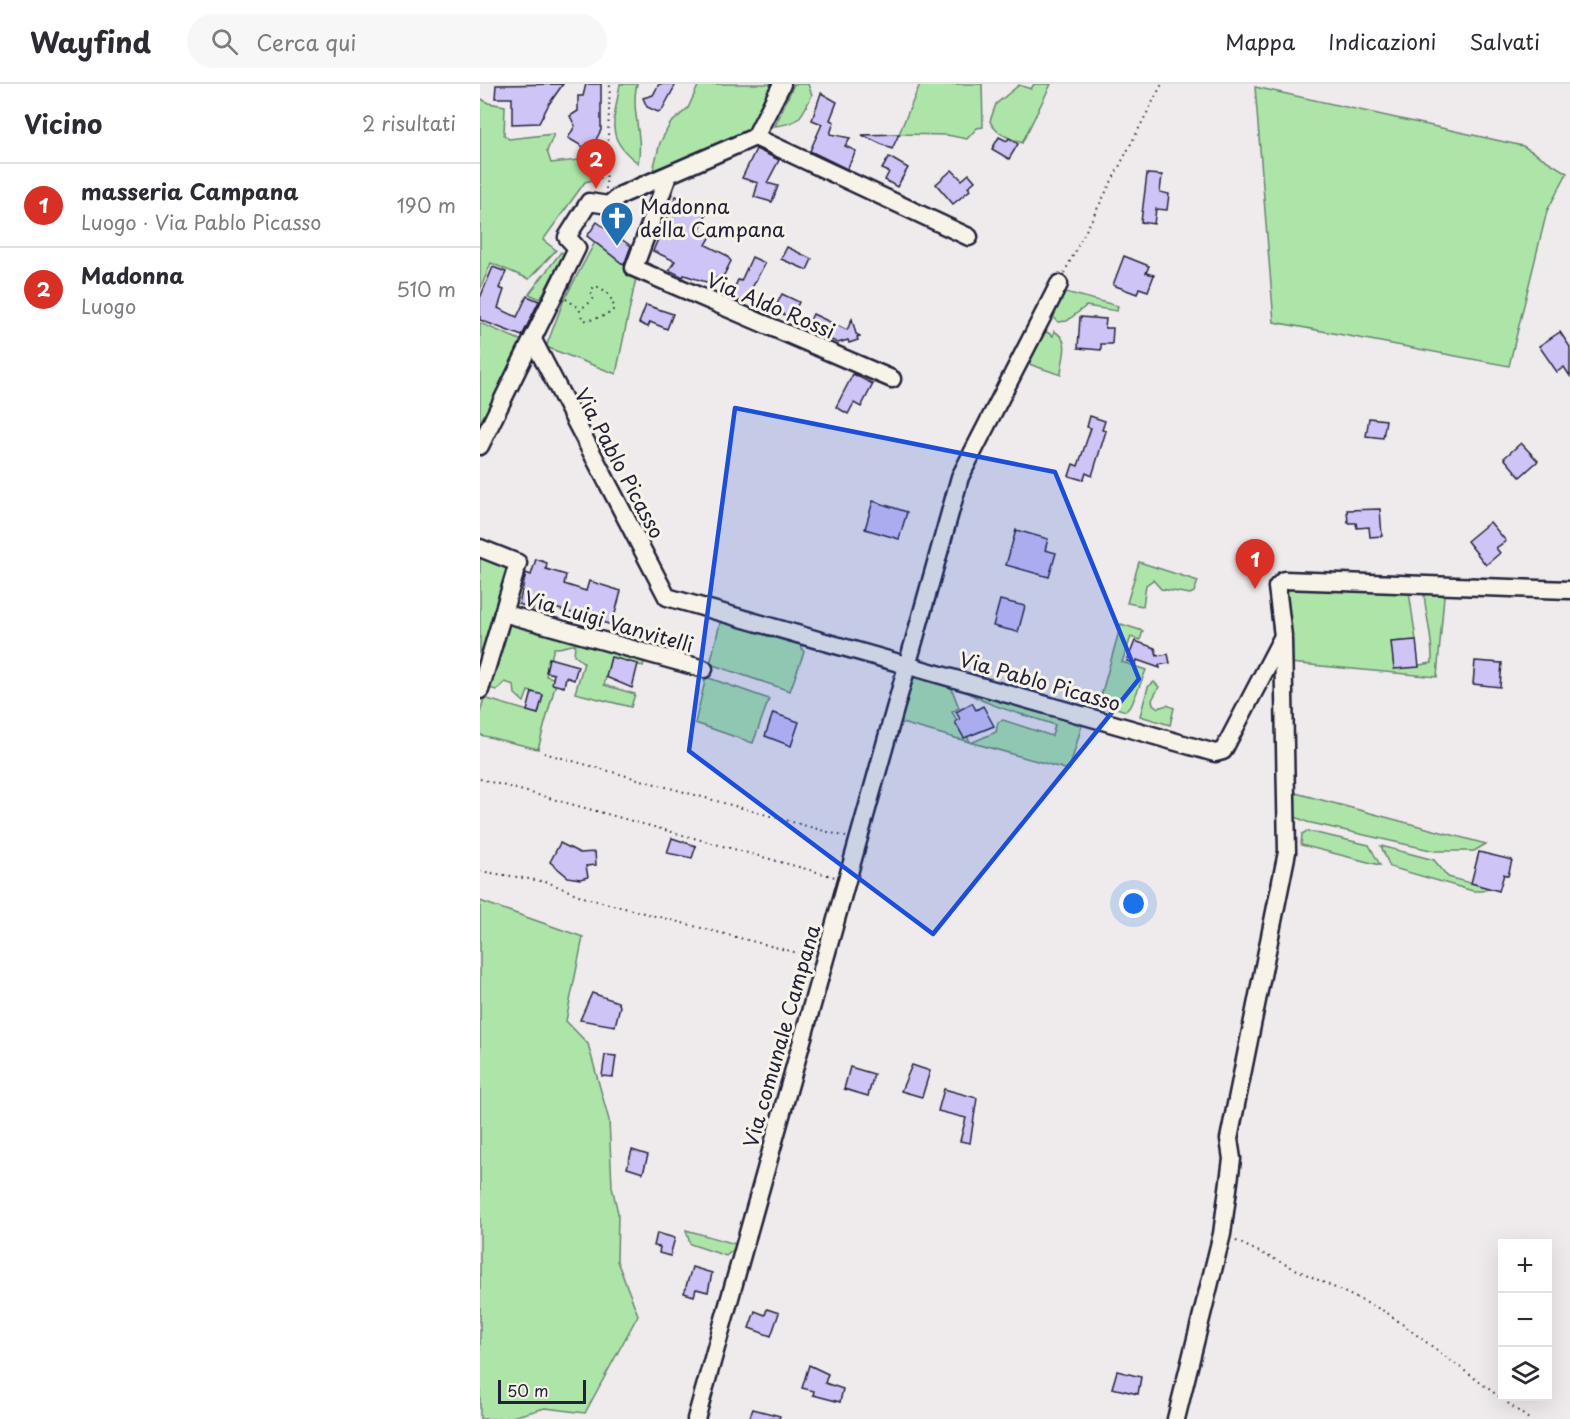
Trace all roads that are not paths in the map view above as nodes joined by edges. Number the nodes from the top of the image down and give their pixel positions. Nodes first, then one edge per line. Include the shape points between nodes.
1 (782, 84) edge
2 (755, 137) junction
3 (668, 176) junction
4 (969, 237) dead end
5 (1059, 284) road end
6 (533, 340) junction
7 (892, 379) dead end
8 (480, 446) edge
9 (480, 548) edge
10 (1570, 591) edge
11 (503, 613) junction
12 (1283, 636) junction
13 (907, 664) junction
14 (704, 669) dead end
15 (480, 690) edge
16 (696, 1419) edge
17 (1176, 1419) edge

1 - 2 street
2 - 3 street
2 - 4 street
3 - 6 street via 621,195 608,205 589,202 567,237 577,248
3 - 7 street, Via Aldo Rossi via 634,268
5 - 13 street, Via comunale Campana via 960,477
6 - 8 street
6 - 13 street, Via Pablo Picasso via 667,597
9 - 11 street via 518,562
10 - 12 street via 1284,580 1277,587
11 - 14 street, Via Luigi Vanvitelli
11 - 15 street
12 - 13 street, Via Pablo Picasso via 1223,751 1215,753
12 - 17 street via 1287,852 1229,1139 1232,1159 1222,1234
13 - 16 street, Via comunale Campana

